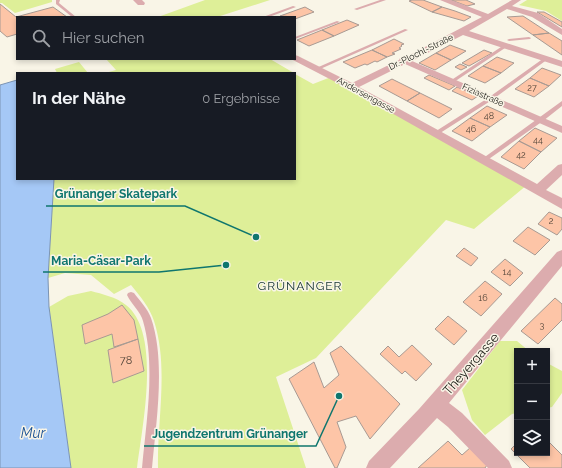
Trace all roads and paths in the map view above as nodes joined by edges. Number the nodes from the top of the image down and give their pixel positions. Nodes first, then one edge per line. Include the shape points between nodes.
1 (58, 0) edge
2 (384, 0) edge
3 (444, 0) edge
4 (517, 0) edge
5 (294, 7) dead end
6 (507, 7) junction
7 (356, 9) dead end
8 (73, 16) edge
9 (268, 16) edge
10 (489, 17) junction
11 (338, 22) dead end
12 (406, 30) dead end
13 (559, 30) edge
14 (462, 32) junction
15 (296, 38) edge
16 (529, 38) dead end
17 (508, 43) junction
18 (296, 59) edge
19 (546, 59) junction
20 (403, 60) junction
21 (562, 64) edge
22 (316, 69) junction
23 (452, 81) junction
24 (352, 87) junction
25 (490, 99) junction
26 (562, 103) edge
27 (541, 120) junction
28 (562, 130) edge
29 (436, 134) junction
30 (484, 160) junction
31 (562, 168) edge
32 (538, 190) junction
33 (562, 204) edge
34 (562, 256) edge
35 (131, 296) dead end
36 (435, 405) junction
37 (147, 468) edge
38 (376, 468) edge
39 (502, 468) edge

1 - 8 lane via 57,3
2 - 7 lane
3 - 10 street
4 - 6 street, Dr.-Plochl-Straße
5 - 9 lane
6 - 10 street, Dr.-Plochl-Straße
6 - 13 street via 535,15
10 - 14 street, Dr.-Plochl-Straße
11 - 15 lane
12 - 22 lane
14 - 17 street
14 - 20 street, Dr.-Plochl-Straße
16 - 17 lane
17 - 19 street
17 - 23 lane
18 - 22 street, Andersengasse
19 - 21 street
19 - 25 lane
20 - 23 street, Fiziastraße
20 - 24 street, Dr.-Plochl-Straße
22 - 24 street, Andersengasse
23 - 25 street, Fiziastraße
24 - 29 street, Andersengasse
25 - 27 street, Fiziastraße
25 - 29 lane
26 - 27 lane
27 - 28 street, Fiziastraße
27 - 30 lane
29 - 30 street, Andersengasse
30 - 32 street, Andersengasse
31 - 32 street
32 - 33 street, Andersengasse
34 - 36 street, Theyergasse
35 - 37 lane via 147,318 154,352 153,402
36 - 38 street, Theyergasse
36 - 39 street via 455,420

